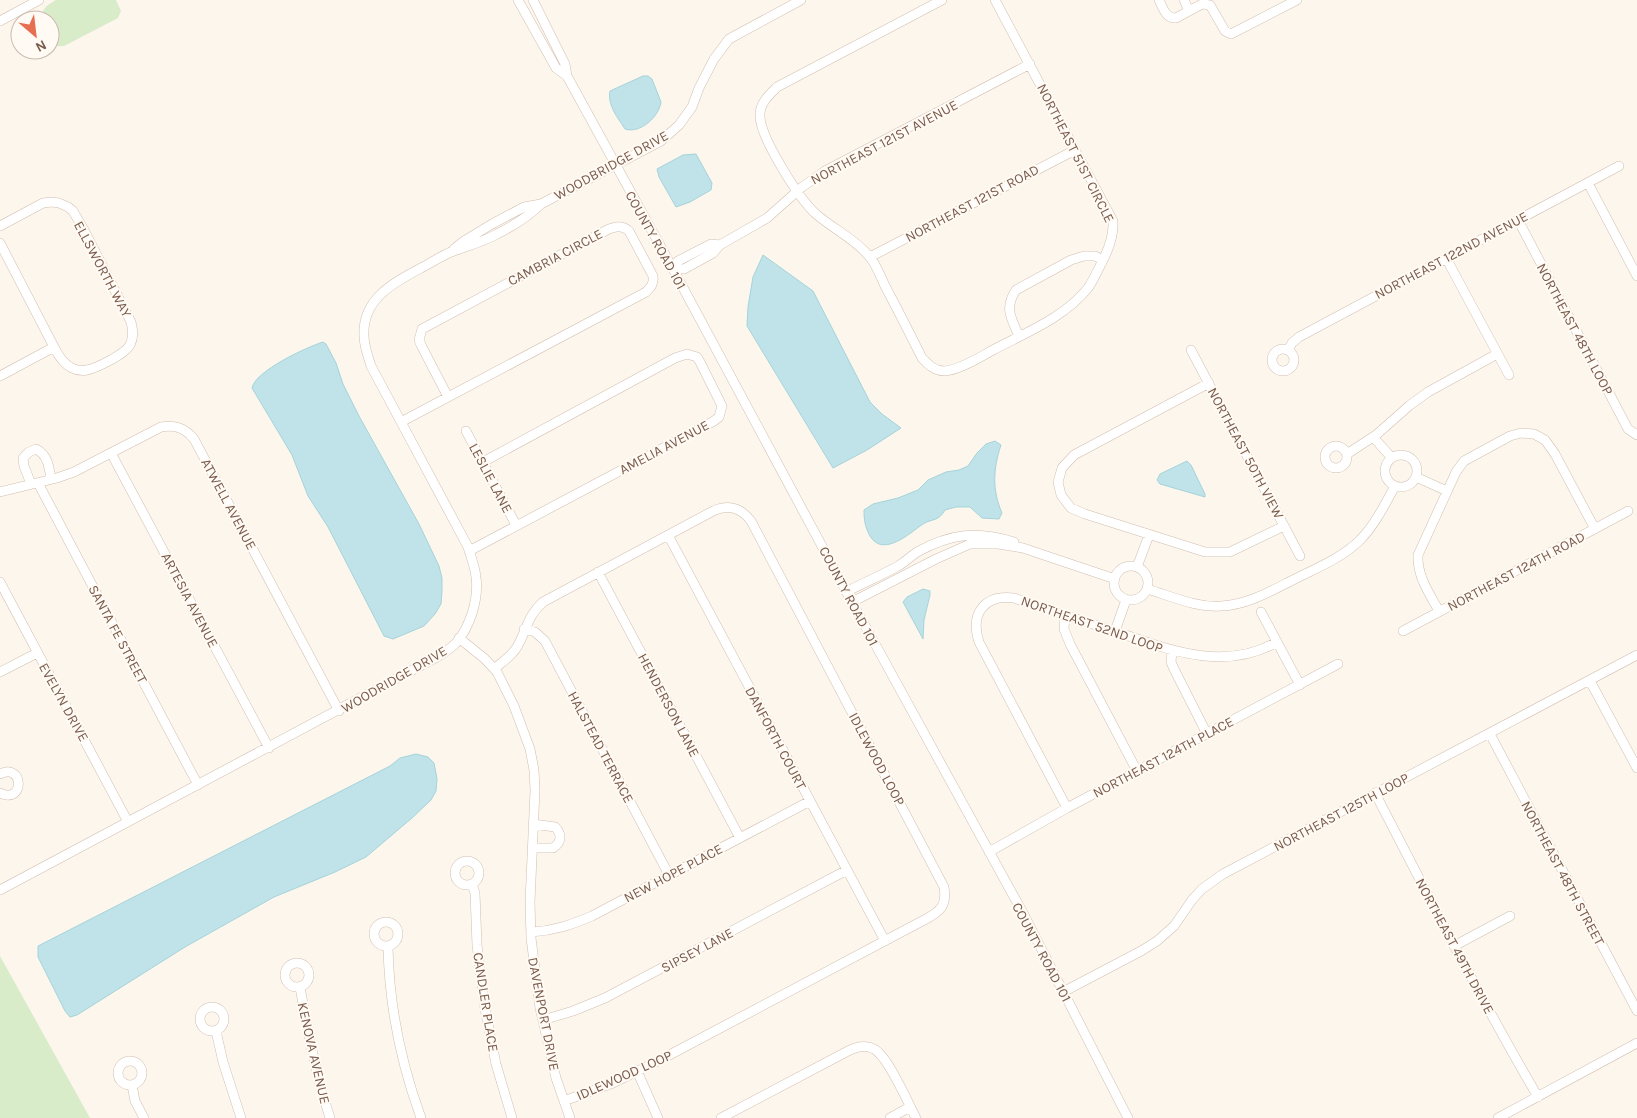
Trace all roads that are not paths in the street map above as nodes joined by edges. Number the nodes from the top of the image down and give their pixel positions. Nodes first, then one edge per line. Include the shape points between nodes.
1 (39, 0) edge
2 (518, 0) edge
3 (533, 0) edge
4 (801, 0) edge
5 (942, 0) edge
6 (995, 0) edge
7 (1159, 0) edge
8 (1184, 0) edge
9 (1297, 0) edge
10 (26, 2) edge
11 (1189, 11) junction
12 (0, 21) edge
13 (1030, 64) junction
14 (567, 76) junction
15 (1075, 150) junction
16 (615, 166) junction
17 (1618, 166) dead end
18 (1588, 183) junction
19 (796, 191) junction
20 (1518, 220) junction
21 (0, 226) edge
22 (0, 243) edge
23 (450, 252) joint
24 (870, 257) junction
25 (1446, 258) junction
26 (1103, 260) junction
27 (673, 269) junction
28 (1637, 276) edge
29 (1019, 336) junction
30 (54, 347) junction
31 (1191, 350) dead end
32 (1288, 350) dead end
33 (1498, 354) junction
34 (0, 376) edge
35 (1509, 376) dead end
36 (1209, 383) junction
37 (448, 397) junction
38 (401, 422) junction
39 (466, 431) dead end
40 (1637, 435) edge
41 (1373, 437) junction
42 (111, 453) junction
43 (1347, 454) dead end
44 (1392, 458) junction
45 (483, 462) junction
46 (1416, 477) junction
47 (51, 480) junction
48 (34, 484) junction
49 (1395, 486) junction
50 (1447, 491) junction
51 (0, 492) edge
52 (1628, 511) dead end
53 (516, 526) junction
54 (1284, 526) junction
55 (1595, 529) junction
56 (668, 535) junction
57 (1149, 535) junction
58 (1023, 548) junction
59 (469, 551) junction
60 (1300, 556) dead end
61 (1137, 567) junction
62 (598, 572) junction
63 (1115, 578) junction
64 (0, 582) edge
65 (1148, 589) junction
66 (846, 592) junction
67 (1126, 600) junction
68 (852, 602) junction
69 (1439, 611) junction
70 (1261, 612) dead end
71 (1065, 615) junction
72 (524, 629) junction
73 (1403, 631) dead end
74 (1116, 632) junction
75 (459, 638) junction
76 (1277, 642) junction
77 (1172, 651) junction
78 (37, 653) junction
79 (1637, 655) edge
80 (1338, 664) dead end
81 (494, 669) junction
82 (0, 672) edge
83 (1590, 681) junction
84 (1300, 685) junction
85 (339, 711) junction
86 (1207, 734) junction
87 (1490, 734) junction
88 (269, 748) junction
89 (1637, 768) edge
90 (1137, 771) junction
91 (0, 772) edge
92 (198, 785) junction
93 (0, 793) edge
94 (1375, 793) junction
95 (810, 801) junction
96 (1067, 808) junction
97 (128, 822) junction
98 (533, 824) junction
99 (740, 838) junction
100 (532, 848) junction
101 (989, 852) junction
102 (847, 870) junction
103 (669, 875) junction
104 (472, 884) dead end
105 (0, 890) edge
106 (1510, 916) dead end
107 (531, 932) junction
108 (884, 941) junction
109 (388, 946) dead end
110 (1454, 946) junction
111 (300, 987) dead end
112 (1063, 992) junction
113 (1637, 1011) edge
114 (542, 1020) junction
115 (216, 1030) dead end
116 (1637, 1044) edge
117 (637, 1072) junction
118 (132, 1085) dead end
119 (1538, 1097) junction
120 (564, 1101) junction
121 (910, 1107) junction
122 (144, 1118) edge
123 (241, 1118) edge
124 (330, 1118) edge
125 (420, 1118) edge
126 (512, 1118) edge
127 (570, 1118) edge
128 (658, 1118) edge
129 (721, 1118) edge
130 (890, 1118) edge
131 (916, 1118) edge
132 (1128, 1118) edge
133 (1498, 1118) edge

1 - 10 street
2 - 14 street, COUNTY ROAD 101 via 556,68
3 - 14 street, COUNTY ROAD 101 via 565,64
4 - 16 street, WOODBRIDGE DRIVE via 729,39 714,59 692,107 679,126
5 - 19 street, NORTHEAST 51ST CIRCLE via 777,87 768,96 759,114 762,127
6 - 13 street, NORTHEAST 51ST CIRCLE
7 - 11 street via 1171,18
8 - 11 street
9 - 11 street via 1232,34 1226,32 1209,4 1204,3
10 - 12 street
13 - 15 street, NORTHEAST 51ST CIRCLE
13 - 19 street, NORTHEAST 121ST AVENUE via 825,171
14 - 16 street, COUNTY ROAD 101
15 - 24 street, NORTHEAST 121ST ROAD
15 - 26 street, NORTHEAST 51ST CIRCLE via 1113,221 1114,230
16 - 23 street, WOODBRIDGE DRIVE via 541,204 498,234 468,248
16 - 27 street, COUNTY ROAD 101
17 - 18 street, NORTHEAST 122ND AVENUE
18 - 20 street, NORTHEAST 122ND AVENUE
18 - 28 street
19 - 24 street, NORTHEAST 51ST CIRCLE via 816,214
19 - 27 street, NORTHEAST 121ST AVENUE via 767,218 720,245 711,244 678,262
20 - 25 street, NORTHEAST 122ND AVENUE
20 - 40 street, NORTHEAST 48TH LOOP via 1628,429
21 - 30 street, ELLSWORTH WAY via 43,204 52,202 68,207 84,230 133,330 130,345 124,352 86,370 71,368
22 - 30 street
23 - 38 street, WOODRIDGE DRIVE via 387,287 377,297 365,323 364,336 371,366
24 - 29 street, NORTHEAST 51ST CIRCLE via 922,358 934,369 953,370
25 - 32 street, NORTHEAST 122ND AVENUE via 1299,337
25 - 33 street
26 - 29 street, NORTHEAST 51ST CIRCLE via 1087,288 1064,311
26 - 29 street via 1084,256 1071,260 1016,290 1008,308
27 - 66 street, COUNTY ROAD 101
30 - 34 street
31 - 36 street, NORTHEAST 50TH VIEW
33 - 35 street
33 - 41 street via 1428,392
36 - 54 street, NORTHEAST 50TH VIEW
36 - 57 street via 1074,455 1062,468 1058,482 1060,495 1071,508
37 - 37 street, CAMBRIA CIRCLE via 419,340 422,329 613,226 625,227 629,231 653,276 651,288
37 - 38 street, CAMBRIA CIRCLE
38 - 59 street, WOODRIDGE DRIVE
39 - 45 street, LESLIE LANE
41 - 43 street
41 - 44 street
42 - 47 street, ATWELL AVENUE
42 - 85 street, ATWELL AVENUE via 161,427 176,426 188,432
42 - 88 street, ARTESIA AVENUE
44 - 46 street via 1405,455 1413,460 1417,468
44 - 49 street via 1386,466 1386,476
45 - 53 street, LESLIE LANE
45 - 53 street, AMELIA AVENUE via 687,354 697,357 721,401 719,417
46 - 49 street via 1410,485
46 - 50 street
47 - 48 street, ATWELL AVENUE
47 - 48 street via 47,461 36,449 23,458
48 - 51 street, ATWELL AVENUE
48 - 92 street, SANTA FE STREET
49 - 65 street via 1361,539 1347,551 1267,594 1243,603 1221,606 1187,602
50 - 55 street via 1464,461 1510,436 1534,434 1545,440 1555,454
50 - 69 street via 1418,555 1417,566
52 - 55 street, NORTHEAST 124TH ROAD
53 - 59 street, AMELIA AVENUE
54 - 57 street via 1230,552 1205,552
54 - 60 street, NORTHEAST 50TH VIEW
55 - 69 street, NORTHEAST 124TH ROAD
56 - 62 street, IDLEWOOD LOOP
56 - 95 street, DANFORTH COURT
56 - 108 street, IDLEWOOD LOOP via 720,508 734,507 751,521 944,887 945,900 938,913
57 - 61 street
58 - 63 street
58 - 66 street via 985,534 946,539
58 - 68 street via 970,544
59 - 75 street, WOODRIDGE DRIVE via 476,594 468,622
61 - 63 street via 1126,567
61 - 65 street via 1146,573
62 - 72 street, IDLEWOOD LOOP via 543,602 532,613
62 - 99 street, HENDERSON LANE
63 - 67 street via 1118,594
64 - 78 street, EVELYN DRIVE
65 - 67 street via 1141,597
66 - 68 street, COUNTY ROAD 101
67 - 74 street
68 - 101 street, COUNTY ROAD 101
69 - 73 street, NORTHEAST 124TH ROAD
70 - 76 street
71 - 74 street, NORTHEAST 52ND LOOP
71 - 90 street via 1064,629 1070,644
71 - 96 street, NORTHEAST 52ND LOOP via 1005,596 986,603 980,609 975,625 979,642
72 - 81 street, IDLEWOOD LOOP via 512,654
72 - 103 street, HALSTEAD TERRACE via 535,632 545,642
74 - 77 street, NORTHEAST 52ND LOOP
75 - 81 street, DAVENPORT DRIVE
75 - 85 street, WOODRIDGE DRIVE via 437,657
76 - 77 street, NORTHEAST 52ND LOOP via 1261,650 1228,656
76 - 84 street
77 - 86 street via 1174,669
78 - 82 street
78 - 97 street, EVELYN DRIVE
79 - 83 street, NORTHEAST 125TH LOOP
80 - 84 street, NORTHEAST 124TH PLACE
81 - 98 street, DAVENPORT DRIVE via 514,706 530,749 534,770
83 - 87 street, NORTHEAST 125TH LOOP
83 - 89 street
84 - 86 street, NORTHEAST 124TH PLACE
85 - 88 street, WOODRIDGE DRIVE
86 - 90 street, NORTHEAST 124TH PLACE
87 - 94 street, NORTHEAST 125TH LOOP
87 - 113 street, NORTHEAST 48TH STREET
88 - 92 street, WOODRIDGE DRIVE
90 - 96 street, NORTHEAST 124TH PLACE
91 - 93 street via 12,773 18,778 19,785 13,794
92 - 97 street, WOODRIDGE DRIVE
94 - 110 street, NORTHEAST 49TH DRIVE
94 - 112 street, NORTHEAST 125TH LOOP via 1214,880 1202,889 1174,926 1157,941
95 - 99 street, NEW HOPE PLACE
95 - 102 street, DANFORTH COURT
96 - 101 street, NORTHEAST 124TH PLACE
97 - 105 street, WOODRIDGE DRIVE
98 - 100 street, DAVENPORT DRIVE
98 - 100 street via 555,827 560,840 553,848
99 - 103 street, NEW HOPE PLACE
100 - 107 street, DAVENPORT DRIVE
101 - 112 street, COUNTY ROAD 101
102 - 108 street, DANFORTH COURT
102 - 114 street, SIPSEY LANE via 606,998
103 - 107 street, NEW HOPE PLACE via 572,925
104 - 126 street, CANDLER PLACE via 485,1008 496,1064
106 - 110 street
107 - 114 street, DAVENPORT DRIVE
108 - 117 street, IDLEWOOD LOOP
109 - 125 street via 396,1027
110 - 119 street, NORTHEAST 49TH DRIVE
111 - 124 street, KENOVA AVENUE via 318,1080
112 - 132 street, COUNTY ROAD 101
114 - 120 street, DAVENPORT DRIVE
115 - 123 street
116 - 119 street
117 - 120 street, IDLEWOOD LOOP
117 - 128 street
118 - 122 street via 135,1101
119 - 133 street
120 - 127 street, DAVENPORT DRIVE
121 - 129 street via 884,1058 874,1049 861,1046
121 - 130 street
121 - 131 street

